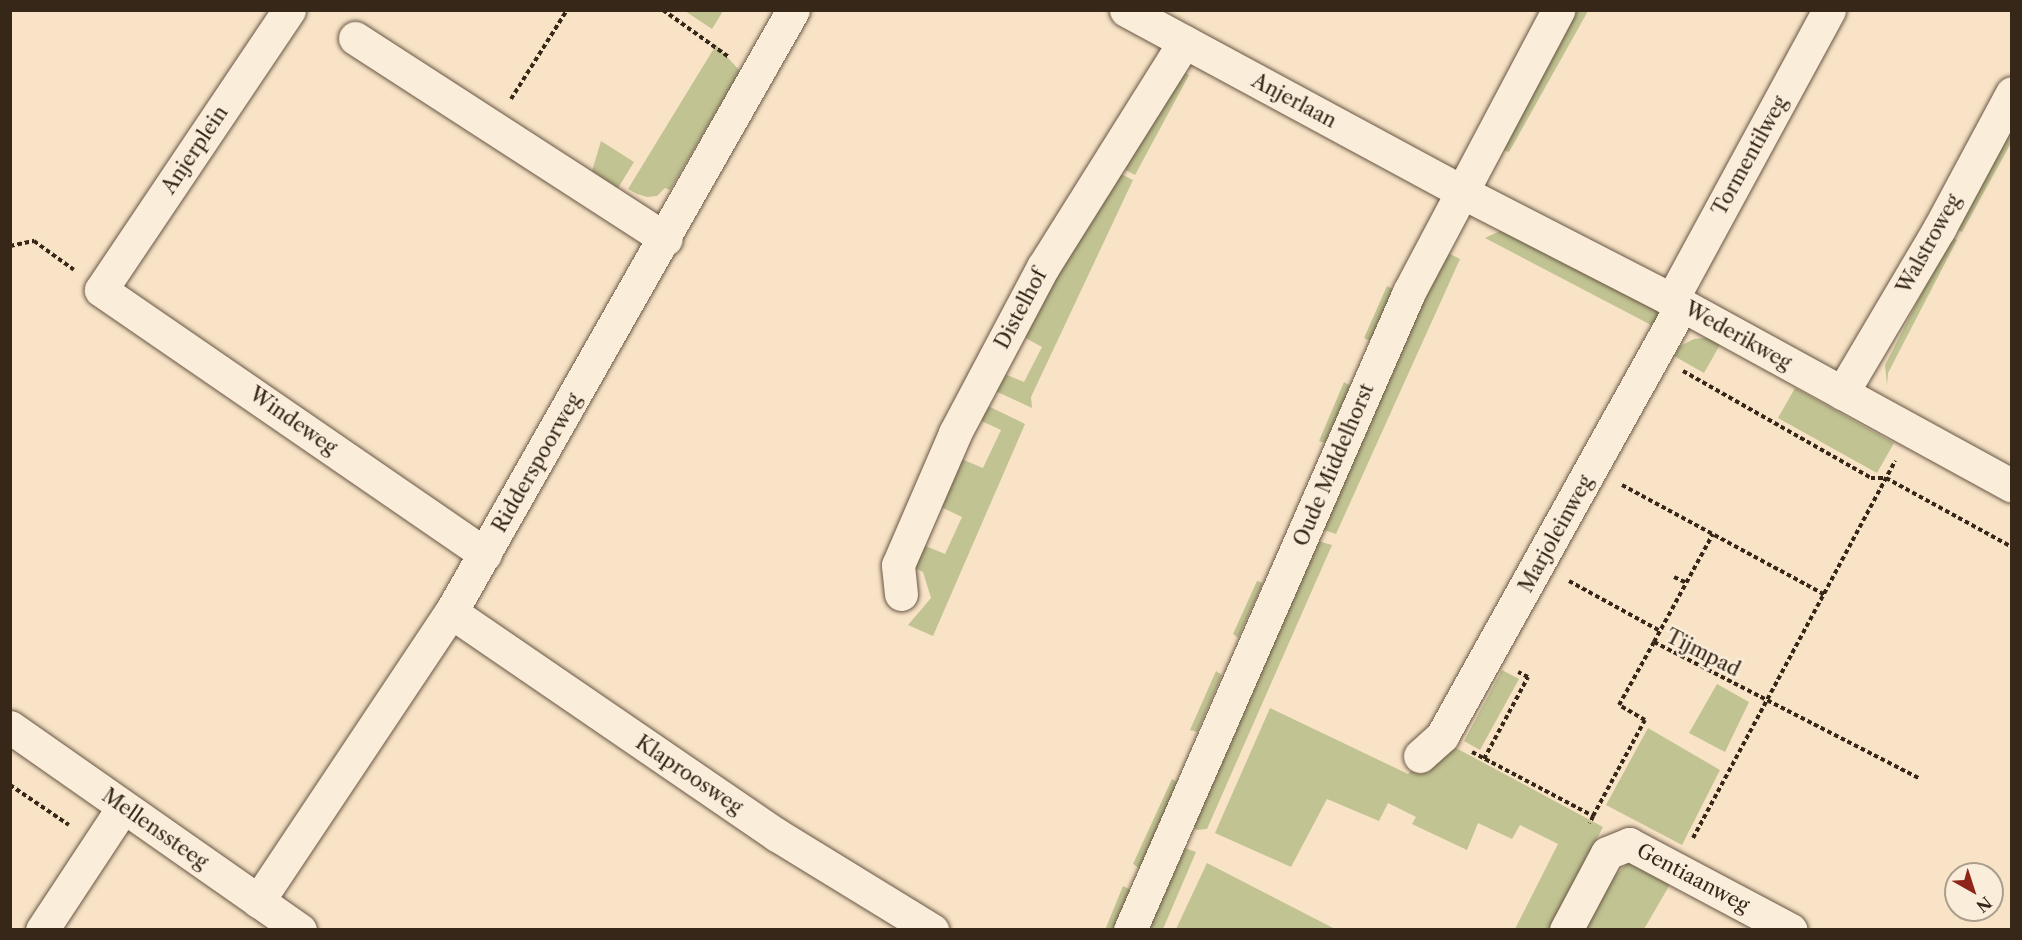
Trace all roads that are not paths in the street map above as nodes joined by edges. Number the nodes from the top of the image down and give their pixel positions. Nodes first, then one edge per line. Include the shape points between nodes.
1 (288, 10) edge
2 (793, 10) edge
3 (1126, 10) edge
4 (1558, 10) edge
5 (1829, 10) edge
6 (356, 38) dead end
7 (1184, 42) junction
8 (2012, 93) edge
9 (1462, 192) junction
10 (666, 238) junction
11 (101, 290) joint
12 (1677, 303) junction
13 (1842, 393) junction
14 (2012, 486) edge
15 (485, 554) junction
16 (902, 594) dead end
17 (451, 612) junction
18 (10, 727) edge
19 (1431, 746) road end
20 (123, 807) junction
21 (258, 901) junction
22 (42, 930) edge
23 (300, 930) edge
24 (932, 930) edge
25 (1130, 930) edge
26 (1566, 930) edge
27 (1791, 930) edge

1 - 11 street, Anjerplein
2 - 10 street, Ridderspoorweg
3 - 7 street, Anjerlaan
4 - 9 street, Oude Middelhorst
5 - 12 street, Tormentilweg
6 - 10 street
7 - 9 street, Anjerlaan
7 - 16 street, Distelhof via 1043,267 955,433 898,565
8 - 13 street, Walstroweg via 1939,229
9 - 12 street, Wederikweg
9 - 25 street, Oude Middelhorst via 1409,292
10 - 15 street, Ridderspoorweg
11 - 15 street, Windeweg
12 - 13 street, Wederikweg
12 - 19 street, Marjoleinweg via 1654,354 1539,565
13 - 14 street, Wederikweg
15 - 17 street, Ridderspoorweg
17 - 21 street, Ridderspoorweg
17 - 24 street, Klaproosweg via 777,835
18 - 20 street, Mellenssteeg
20 - 21 street, Mellenssteeg
20 - 22 street
21 - 23 street, Mellenssteeg
26 - 27 street, Gentiaanweg via 1607,853 1629,844

